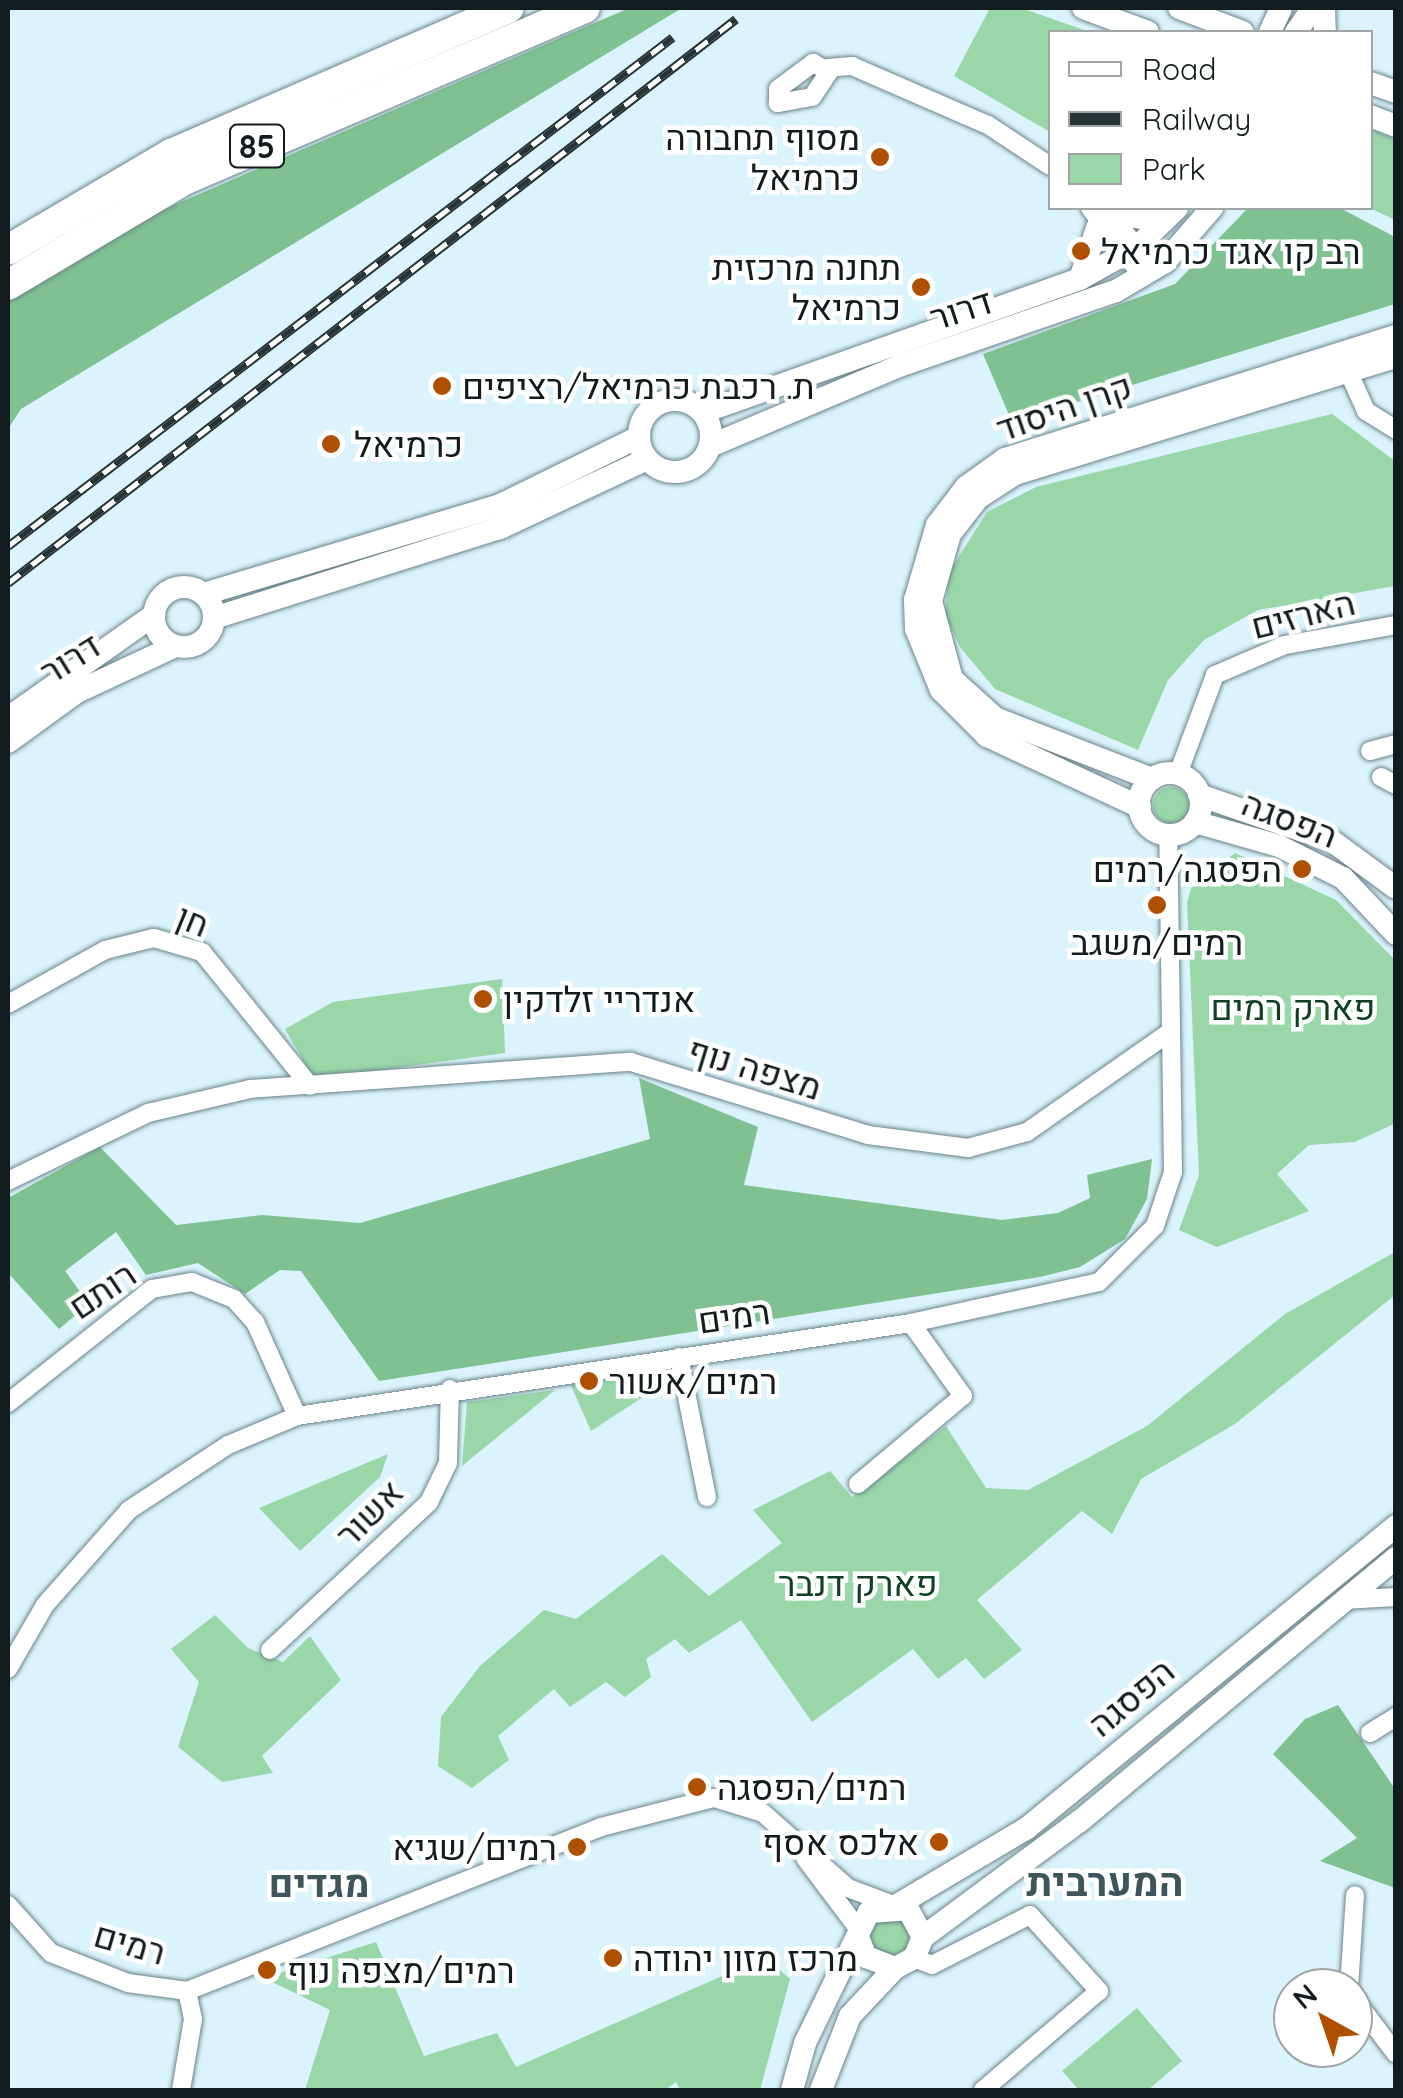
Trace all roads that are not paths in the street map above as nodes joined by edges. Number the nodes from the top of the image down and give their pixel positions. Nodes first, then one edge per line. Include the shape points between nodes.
1 (448, 8) edge
2 (509, 8) edge
3 (585, 8) edge
4 (1083, 8) edge
5 (1229, 8) edge
6 (1312, 8) edge
7 (1184, 9) edge
8 (1143, 30) edge
9 (1238, 30) edge
10 (1297, 30) edge
11 (407, 50) junction
12 (828, 68) dead end
13 (1048, 165) edge
14 (1210, 210) edge
15 (1101, 214) edge
16 (1170, 214) edge
17 (8, 250) edge
18 (1128, 252) junction
19 (1142, 276) junction
20 (1080, 279) junction
21 (8, 285) edge
22 (1396, 336) edge
23 (1396, 357) edge
24 (1346, 366) junction
25 (816, 388) junction
26 (704, 412) junction
27 (1396, 430) edge
28 (710, 446) junction
29 (643, 448) junction
30 (204, 594) junction
31 (154, 615) junction
32 (214, 618) junction
33 (1396, 625) edge
34 (175, 646) junction
35 (8, 718) edge
36 (8, 742) edge
37 (1396, 744) edge
38 (1370, 751) dead end
39 (1178, 774) junction
40 (1152, 779) junction
41 (1199, 795) junction
42 (1140, 808) junction
43 (1195, 822) junction
44 (1168, 834) junction
45 (1395, 885) edge
46 (1374, 904) junction
47 (1396, 934) edge
48 (8, 1004) edge
49 (1170, 1032) junction
50 (310, 1086) junction
51 (8, 1181) edge
52 (911, 1323) junction
53 (679, 1357) junction
54 (450, 1389) junction
55 (8, 1403) edge
56 (297, 1416) junction
57 (858, 1484) dead end
58 (708, 1498) dead end
59 (1396, 1526) edge
60 (1396, 1558) edge
61 (1325, 1582) junction
62 (1396, 1598) edge
63 (1343, 1600) junction
64 (270, 1650) dead end
65 (8, 1669) edge
66 (1396, 1717) edge
67 (1370, 1733) dead end
68 (803, 1853) junction
69 (1355, 1895) dead end
70 (894, 1904) junction
71 (8, 1905) edge
72 (858, 1933) junction
73 (910, 1954) junction
74 (1350, 1968) edge
75 (187, 1991) junction
76 (1373, 2023) edge
77 (1396, 2054) edge
78 (180, 2090) edge
79 (792, 2090) edge
80 (821, 2090) edge
81 (983, 2090) edge

1 - 11 highway
2 - 11 highway, 85
3 - 21 highway, 85 via 184,180
4 - 8 street
5 - 7 street
6 - 10 street
7 - 9 street
11 - 17 highway, 85 via 171,154
12 - 13 street via 852,66 988,124
14 - 19 street, דרור
15 - 16 street
15 - 18 street
15 - 20 street
16 - 18 street, דרור
18 - 19 street
18 - 20 street, דרור
19 - 25 street, דרור via 1080,308
20 - 25 street, דרור
22 - 24 street, קרן היסוד
23 - 24 street, קרן היסוד
24 - 27 street via 1366,411
24 - 40 street, קרן היסוד via 1014,474 978,498 950,534 931,601 952,679 994,718
24 - 42 street, קרן היסוד via 1005,459 966,487 938,526 915,600 941,690 987,736
25 - 26 street, דרור
25 - 28 street, דרור
26 - 28 street
26 - 29 street via 665,401 643,419
28 - 29 street via 686,471
29 - 30 street via 498,506
29 - 32 street via 500,528
30 - 31 street via 170,590
30 - 32 street
31 - 34 street
31 - 35 street, דרור
32 - 34 street via 204,640
33 - 39 street, הארזים via 1284,645 1215,675
34 - 36 street, דרור via 77,692
37 - 38 street
39 - 40 street
39 - 41 street
40 - 42 street
41 - 43 street
41 - 45 street, הפסגה via 1332,841
42 - 44 street via 1152,828
43 - 44 street
43 - 46 street, הפסגה via 1278,846
44 - 49 street, רמים
45 - 46 street
46 - 47 street, הפסגה
48 - 50 street, חן via 104,950 154,938 202,952
49 - 50 street, מצפה נוף via 1027,1132 968,1148 868,1136 631,1062
49 - 52 street, רמים via 1173,1172 1156,1226 1100,1282
50 - 51 street, מצפה נוף via 148,1112
52 - 53 street, רמים
52 - 57 street via 962,1396
53 - 54 street, רמים
53 - 58 street
54 - 56 street, רמים
54 - 64 street, אשור via 448,1463 429,1502
55 - 56 street, רותם via 152,1289 192,1282 234,1298 256,1322
56 - 65 street, רמים via 228,1445 129,1510 45,1605
59 - 61 street, הפסגה
60 - 63 street, הפסגה
61 - 63 street
61 - 70 street, הפסגה via 1027,1828
62 - 63 street
63 - 73 street, הפסגה
66 - 67 street
68 - 70 street, רמים
68 - 72 street, רמים
68 - 75 street, רמים via 763,1813 686,1798
69 - 74 street
70 - 72 street, הפסגה
70 - 73 street via 916,1916
71 - 75 street, רמים via 51,1952 128,1983
72 - 73 street via 866,1957
72 - 79 street via 805,2043
73 - 80 street, הפסגה via 850,2016
73 - 81 street via 932,1965 1030,1915 1099,1991
75 - 78 street via 193,2019
76 - 77 street

